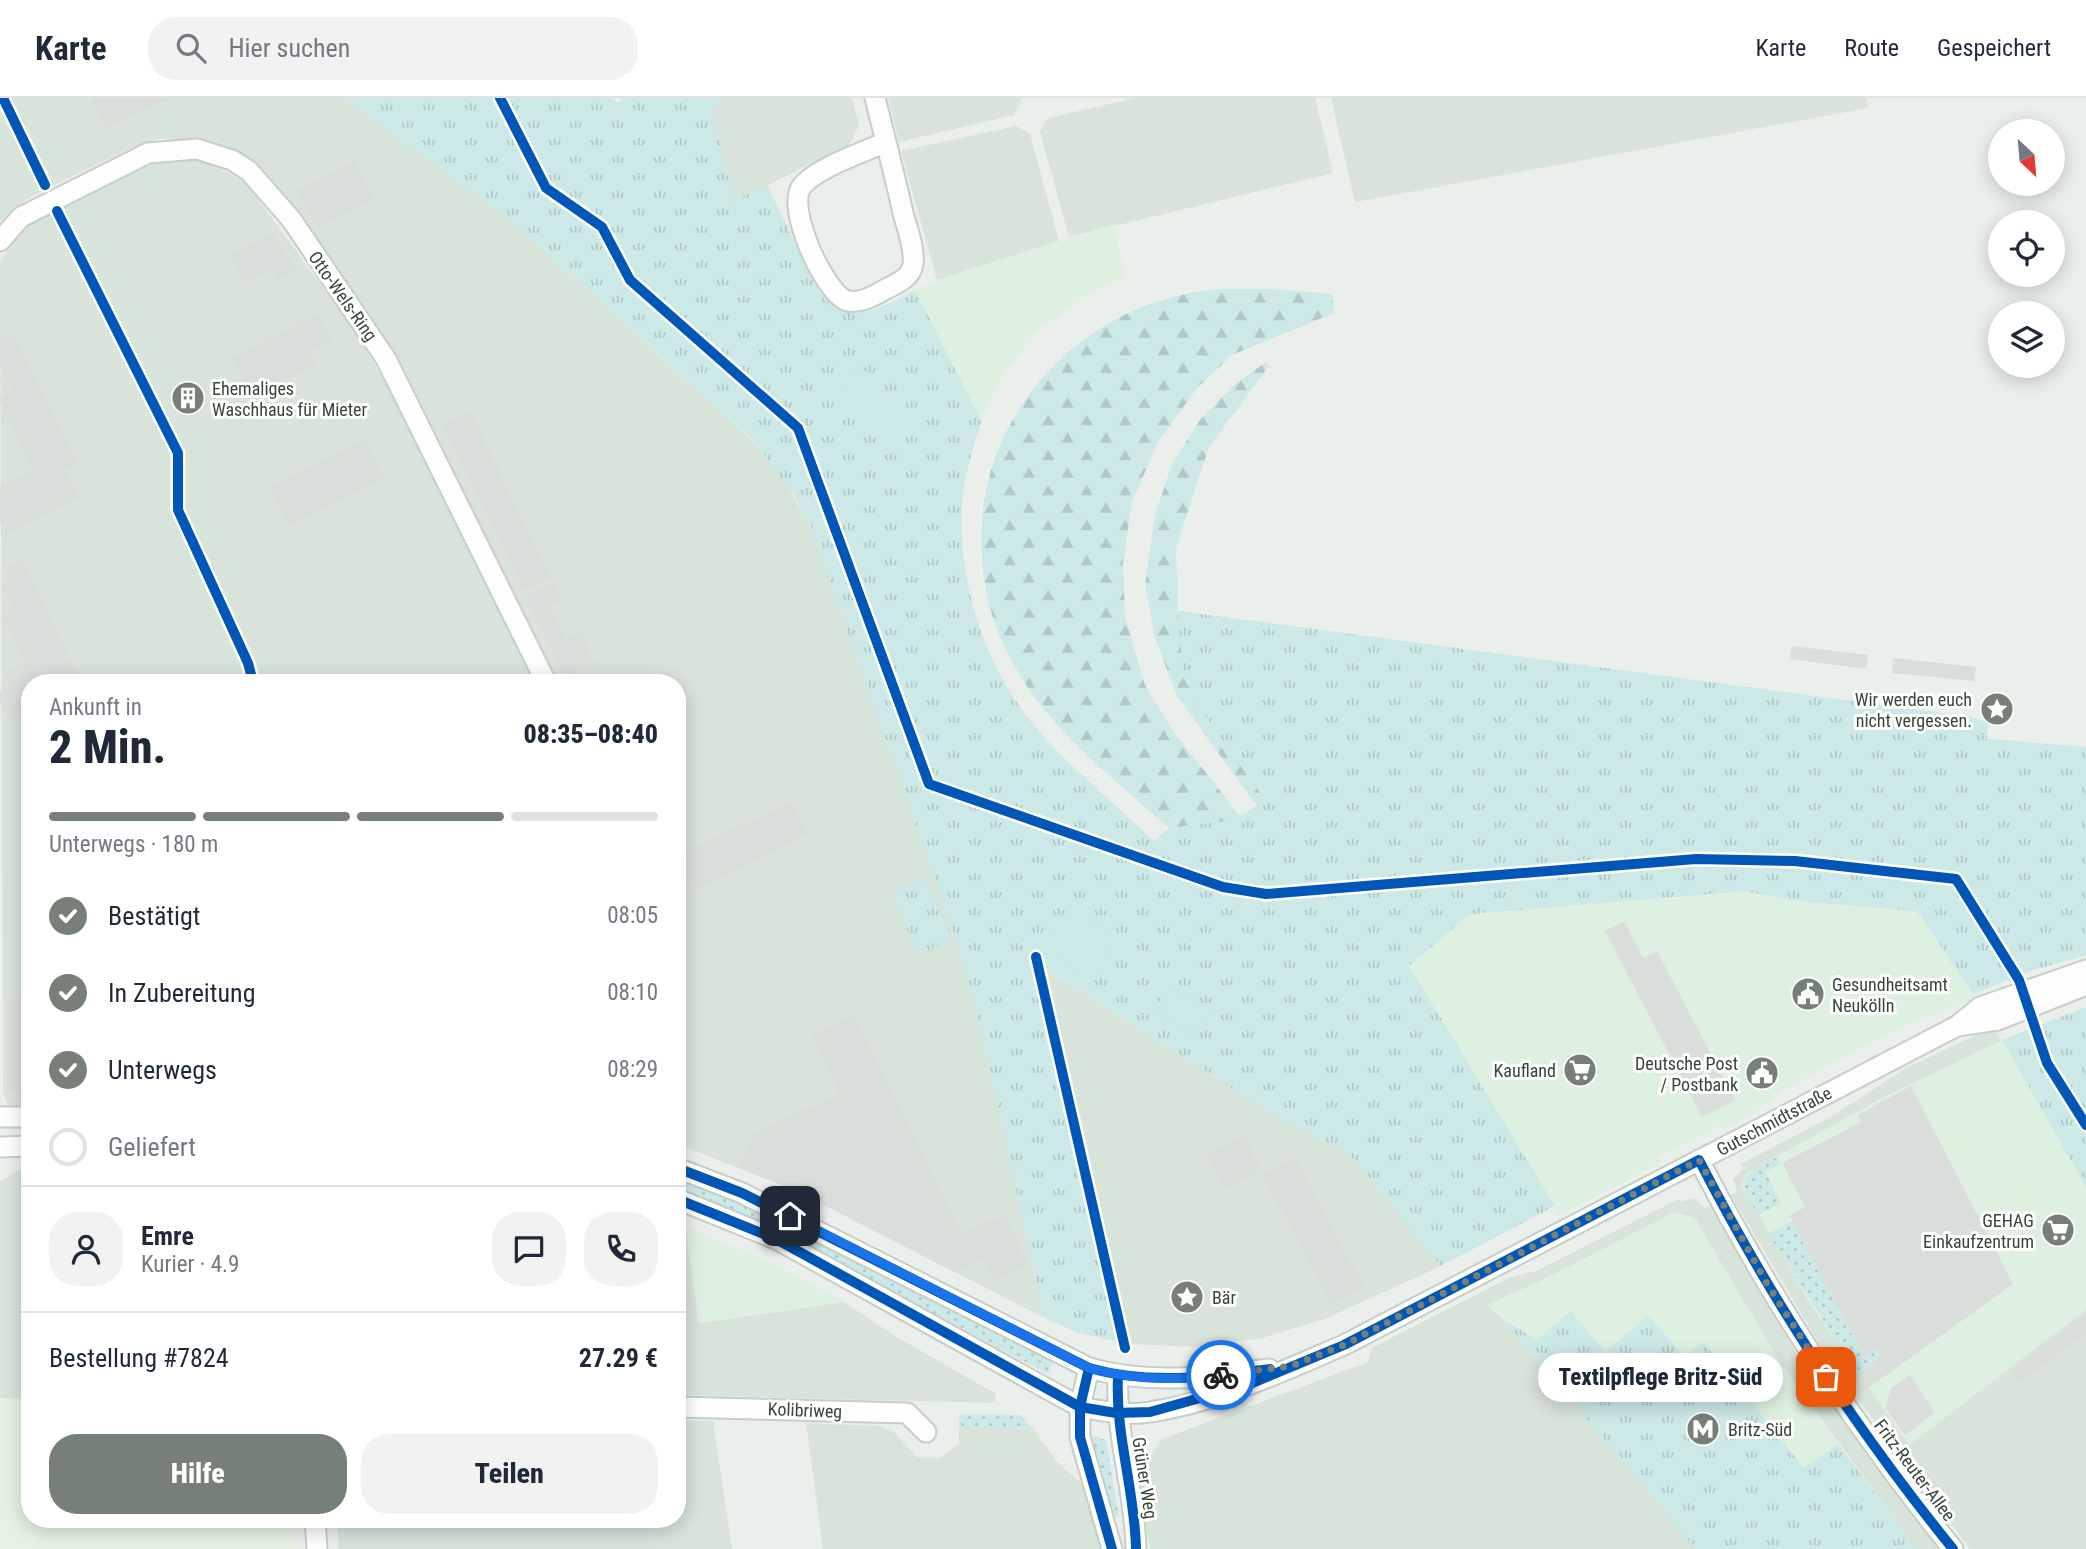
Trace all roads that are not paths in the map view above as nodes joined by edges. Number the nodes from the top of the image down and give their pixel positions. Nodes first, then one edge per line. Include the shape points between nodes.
1 (875, 98) edge
2 (886, 142) junction
3 (0, 241) edge
4 (542, 674) edge
5 (2086, 970) edge
6 (2086, 985) edge
7 (1957, 1026) junction
8 (0, 1117) edge
9 (21, 1117) edge
10 (21, 1146) edge
11 (0, 1147) edge
12 (1699, 1160) junction
13 (686, 1171) edge
14 (686, 1203) edge
15 (1291, 1366) junction
16 (1089, 1368) junction
17 (1118, 1376) junction
18 (686, 1407) edge
19 (1080, 1407) junction
20 (1116, 1413) junction
21 (926, 1432) dead end
22 (316, 1528) edge
23 (317, 1549) edge
24 (1112, 1549) edge
25 (1136, 1549) edge
26 (1953, 1549) edge

1 - 2 street
2 - 2 street via 913,254 912,268 901,281 850,302 830,286 805,237 796,197 807,181
3 - 4 street, Otto-Wels-Ring via 21,217 148,153 197,149 232,160 249,171 291,219 386,359
5 - 7 street, Gutschmidtstraße via 1980,1007
6 - 7 street, Gutschmidtstraße via 1998,1020
7 - 12 street, Gutschmidtstraße
8 - 9 street
10 - 11 street
12 - 15 street, Gutschmidtstraße via 1380,1327
12 - 26 street, Fritz-Reuter-Allee via 1799,1336 1882,1458
13 - 16 street, Gutschmidtstraße via 742,1193
14 - 19 street, Gutschmidtstraße via 776,1239
15 - 17 street, Gutschmidtstraße via 1201,1378
15 - 20 street, Gutschmidtstraße via 1199,1399 1150,1412
16 - 17 street, Gutschmidtstraße
16 - 19 street
17 - 20 street, Grüner Weg
18 - 21 street, Kolibriweg via 907,1413
19 - 20 street, Gutschmidtstraße
19 - 24 street via 1080,1437
20 - 25 street, Grüner Weg
22 - 23 street

